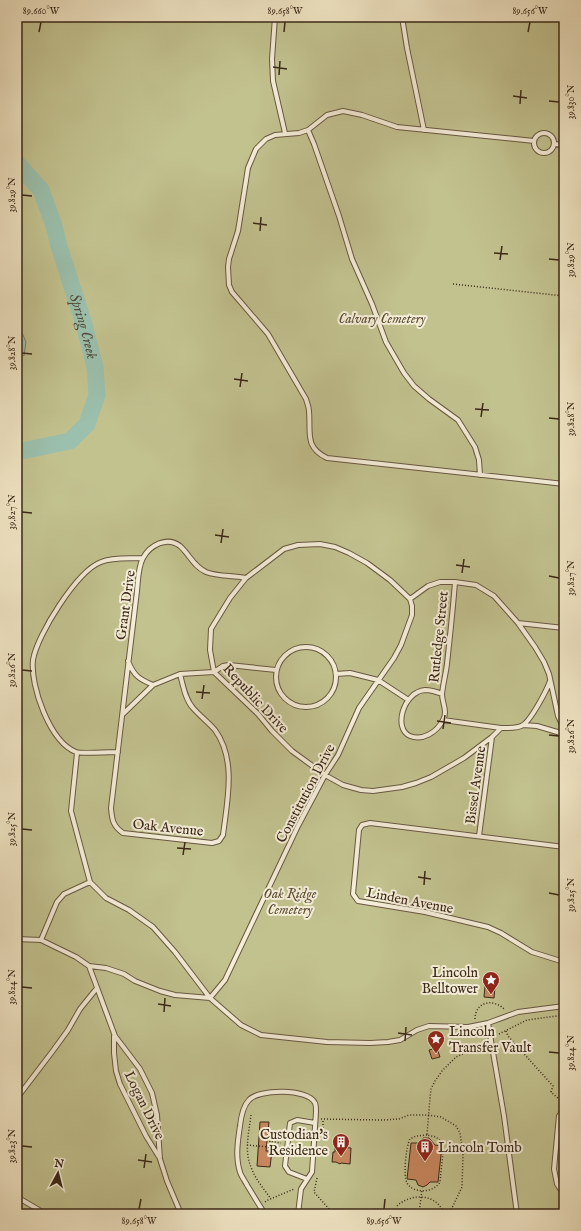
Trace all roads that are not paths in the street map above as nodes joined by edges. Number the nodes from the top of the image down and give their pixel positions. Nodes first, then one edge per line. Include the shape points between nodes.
1 (275, 17) edge
2 (402, 17) edge
3 (308, 130) junction
4 (424, 130) junction
5 (285, 133) junction
6 (534, 141) junction
7 (554, 144) junction
8 (564, 145) edge
9 (480, 475) junction
10 (564, 484) edge
11 (143, 558) junction
12 (246, 578) junction
13 (455, 582) junction
14 (410, 598) junction
15 (518, 623) junction
16 (564, 628) edge
17 (128, 661) junction
18 (276, 670) junction
19 (214, 672) junction
20 (180, 674) junction
21 (336, 674) junction
22 (378, 680) junction
23 (550, 681) junction
24 (153, 685) junction
25 (442, 694) junction
26 (407, 699) junction
27 (122, 714) junction
28 (443, 720) junction
29 (523, 725) junction
30 (501, 728) junction
31 (564, 729) edge
32 (564, 734) edge
33 (492, 737) junction
34 (118, 752) junction
35 (77, 753) junction
36 (325, 775) junction
37 (116, 828) joint
38 (479, 836) junction
39 (564, 847) edge
40 (90, 882) junction
41 (17, 939) edge
42 (41, 940) junction
43 (564, 962) edge
44 (89, 966) junction
45 (97, 988) junction
46 (210, 998) junction
47 (564, 1006) edge
48 (488, 1023) junction
49 (114, 1036) junction
50 (17, 1098) edge
51 (564, 1108) edge
52 (315, 1123) junction
53 (160, 1159) junction
54 (307, 1179) junction
55 (564, 1195) edge
56 (17, 1197) edge
57 (46, 1214) edge
58 (181, 1214) edge
59 (265, 1214) edge
60 (298, 1214) edge
61 (517, 1214) edge

1 - 5 lane via 273,81
2 - 4 lane
3 - 4 lane via 327,115 343,111 362,114 397,127
3 - 5 lane
3 - 9 lane via 352,259 386,342 414,386 458,420 475,447
4 - 6 lane
5 - 9 lane via 266,139 251,158 238,231 227,273 232,292 268,334 306,399 312,446 327,458
6 - 7 lane via 544,133 552,137
6 - 7 lane via 536,148 543,153 552,150
7 - 8 lane
9 - 10 lane
11 - 12 lane, Grant Drive via 154,546 170,542 181,547 192,562 205,572
11 - 17 lane, Grant Drive
11 - 35 lane via 102,561 91,567 62,601 36,649 33,660 34,676 44,712 50,726 65,746
12 - 14 lane via 284,550 298,545 320,544 335,547 367,563
12 - 19 lane, Republic Drive via 211,629 210,650
13 - 14 lane via 440,582 428,586
13 - 15 lane via 476,585 494,596
13 - 25 lane, Rutledge Street
14 - 22 lane, Constitution Drive via 412,615 403,640
15 - 16 lane
15 - 23 lane via 544,662
17 - 24 lane via 137,676
17 - 27 lane, Grant Drive
18 - 19 lane via 229,665
18 - 21 lane via 282,659 292,651 310,647 325,654 333,663
18 - 21 lane via 276,681 281,693 290,702 310,706 319,704 327,698 333,690
19 - 20 lane
19 - 36 lane, Republic Drive via 258,714 292,752
20 - 24 lane
20 - 37 lane, Oak Avenue via 186,697 192,708 215,731 229,769 223,836 219,841 212,843 123,833
21 - 22 lane via 350,673
22 - 26 lane
22 - 36 lane, Constitution Drive via 359,708 343,747
23 - 29 lane via 538,705
23 - 31 lane via 558,716
24 - 27 lane
25 - 26 lane via 425,690 416,692
25 - 28 lane via 445,713
26 - 28 lane via 403,708 402,723 404,731 409,735 418,738 427,736
27 - 34 lane, Grant Drive
28 - 30 lane
29 - 30 lane
29 - 32 lane via 537,726
30 - 33 lane, Republic Drive
33 - 36 lane, Republic Drive via 447,768 402,787 361,790 343,785
33 - 38 lane, Bissel Avenue
34 - 35 lane
34 - 37 lane, Grant Drive via 111,808
35 - 40 lane via 71,811
36 - 46 lane, Constitution Drive via 228,974
38 - 39 lane, Linden Avenue
38 - 43 lane, Linden Avenue via 370,823 362,825 358,837 353,894 358,901 425,912 488,927 532,952
40 - 42 lane via 64,894 57,902
40 - 46 lane via 106,898 153,927
41 - 42 lane
42 - 44 lane
44 - 45 lane, Logan Drive
44 - 46 lane via 124,974 134,981 175,995
45 - 49 lane, Logan Drive
45 - 50 lane
46 - 48 lane via 241,1025 261,1035 289,1038 370,1044 400,1040 429,1026 468,1027
47 - 48 lane via 518,1012
48 - 61 lane
49 - 53 lane, Logan Drive via 115,1065 120,1084
49 - 53 lane, Logan Drive via 140,1069 152,1093 157,1115
51 - 55 lane via 559,1116 554,1169 557,1184
52 - 54 lane via 312,1172
52 - 54 lane via 297,1120 290,1123 285,1166 289,1172
52 - 59 lane via 315,1103 302,1095 284,1091 259,1093 249,1099 244,1107 237,1147 240,1172
53 - 58 lane, Logan Drive
54 - 60 lane via 301,1189
56 - 57 lane

